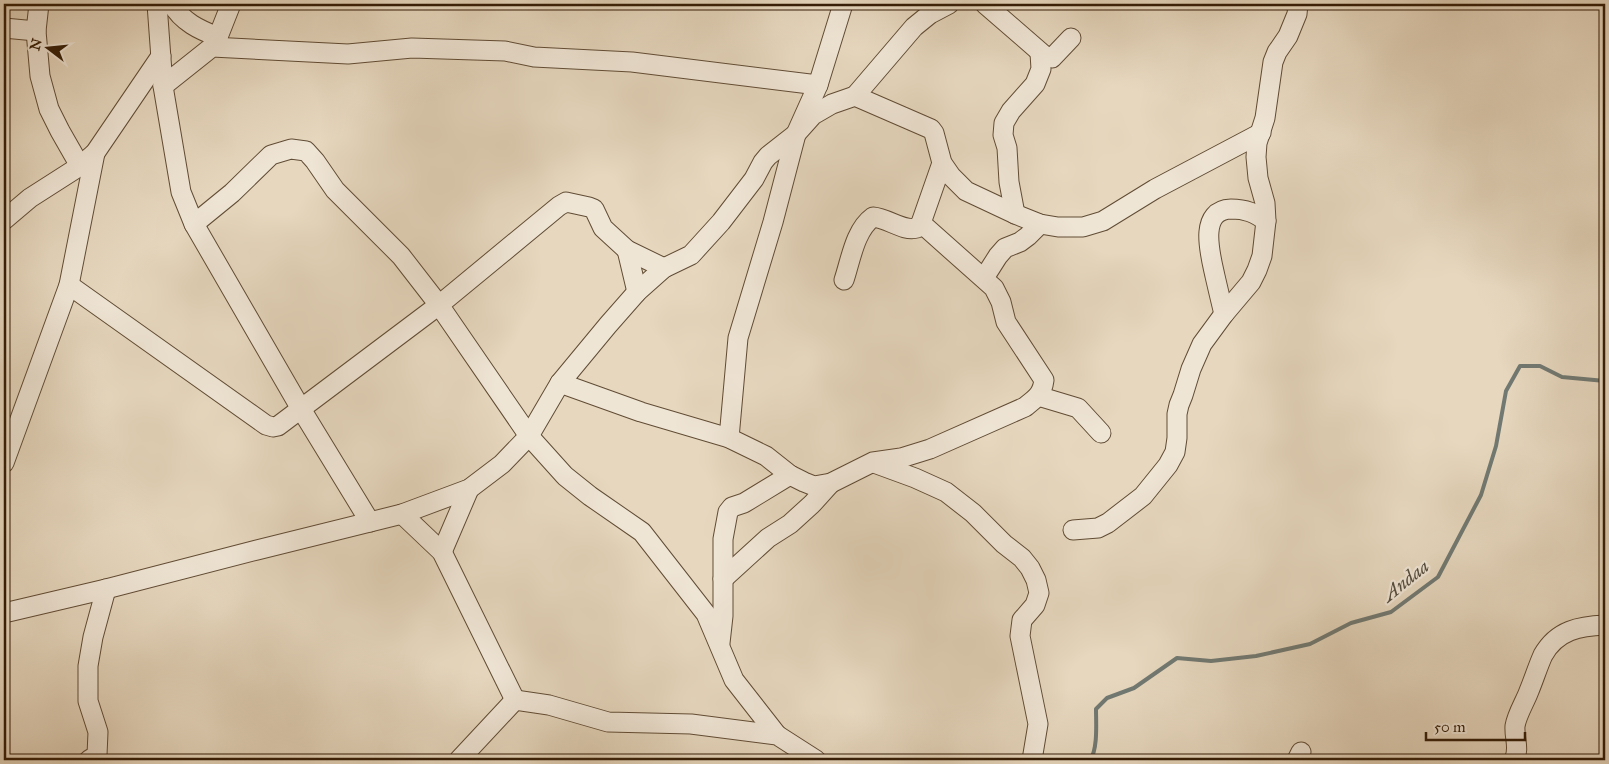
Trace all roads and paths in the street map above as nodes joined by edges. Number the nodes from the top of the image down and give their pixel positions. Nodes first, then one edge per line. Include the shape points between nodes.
1 (157, 4) edge
2 (172, 4) edge
3 (231, 4) edge
4 (949, 4) edge
5 (985, 4) edge
6 (1298, 4) edge
7 (36, 5) edge
8 (841, 6) edge
9 (4, 28) edge
10 (36, 31) junction
11 (1071, 38) dead end
12 (215, 42) junction
13 (1040, 53) junction
14 (161, 56) junction
15 (818, 85) junction
16 (163, 86) junction
17 (855, 96) junction
18 (1261, 133) junction
19 (796, 134) junction
20 (95, 153) junction
21 (942, 163) junction
22 (80, 166) junction
23 (754, 180) junction
24 (782, 188) junction
25 (1015, 214) junction
26 (4, 220) edge
27 (1266, 221) junction
28 (921, 223) junction
29 (194, 224) junction
30 (1040, 224) junction
31 (627, 250) junction
32 (664, 268) junction
33 (984, 278) junction
34 (844, 280) dead end
35 (69, 284) junction
36 (637, 292) junction
37 (439, 305) junction
38 (1224, 314) junction
39 (560, 383) junction
40 (1038, 396) junction
41 (300, 409) junction
42 (1101, 433) dead end
43 (529, 436) junction
44 (729, 438) junction
45 (873, 462) junction
46 (4, 463) edge
47 (790, 475) junction
48 (831, 483) junction
49 (469, 489) junction
50 (402, 514) junction
51 (370, 522) junction
52 (1073, 530) dead end
53 (442, 552) junction
54 (723, 580) junction
55 (106, 589) junction
56 (4, 613) edge
57 (1605, 625) edge
58 (720, 647) junction
59 (515, 700) junction
60 (777, 735) junction
61 (89, 760) edge
62 (459, 760) edge
63 (816, 760) edge
64 (1032, 760) edge
65 (1514, 760) edge

1 - 14 street
2 - 12 street via 185,20
3 - 12 street
4 - 17 street via 914,27
5 - 13 street
6 - 18 street via 1298,14 1273,62
7 - 10 street
8 - 15 street
9 - 10 street
10 - 22 street via 40,76 49,109
11 - 13 street via 1052,58
12 - 15 street via 348,54 412,48 505,51 534,57 632,62
12 - 16 street
13 - 25 street via 1041,68 1035,84 1004,123
14 - 16 street
14 - 20 street
15 - 19 street
16 - 29 street via 181,192
17 - 19 street via 813,115
17 - 21 street via 931,129
18 - 27 street via 1256,157
18 - 30 street via 1102,221 1083,228
19 - 23 street via 768,156
19 - 24 street
20 - 22 street
20 - 35 street
21 - 25 street via 966,190
21 - 28 street
22 - 26 street via 30,198
23 - 24 street
23 - 32 street via 692,255
24 - 44 street via 738,338
25 - 30 street
27 - 38 street via 1258,270
27 - 38 street via 1242,209 1227,209 1217,213 1212,220 1208,243
28 - 33 street
28 - 34 street via 913,229 873,217 860,231
29 - 37 street via 271,155 291,149 306,151 335,190 401,256
29 - 41 street
30 - 33 street via 1020,242 1005,248
31 - 32 street
31 - 36 street
31 - 37 street via 603,228 594,209 566,202
32 - 36 street
33 - 40 street via 994,288 1006,322 1044,380 1043,390
35 - 41 street via 266,425 278,426
35 - 46 street
36 - 39 street
37 - 41 street
37 - 43 street
38 - 52 street via 1202,344 1191,369 1177,414 1175,452 1168,465 1143,496 1108,522 1098,528
39 - 43 street
39 - 44 street via 641,412
40 - 42 street via 1078,408
40 - 45 street via 1025,406 930,449 902,458
41 - 51 street
43 - 49 street via 502,464
43 - 58 street via 565,476 642,532 706,614
44 - 47 street via 766,456
45 - 48 street
45 - 64 street via 946,492 1030,568 1039,593 1035,605 1022,620 1020,636 1038,724
47 - 48 street via 814,486
47 - 54 street via 728,512 722,540
48 - 54 street via 790,524 768,538
49 - 50 street
49 - 53 street
50 - 51 street
50 - 53 street
51 - 55 street
53 - 59 street
54 - 58 street
55 - 56 street
55 - 61 street via 88,666 88,701 98,732 97,755
57 - 65 street via 1570,629 1544,655 1515,726 1517,744
58 - 60 street via 734,680
59 - 60 street via 549,705 608,722 691,724
59 - 62 street
60 - 63 street

